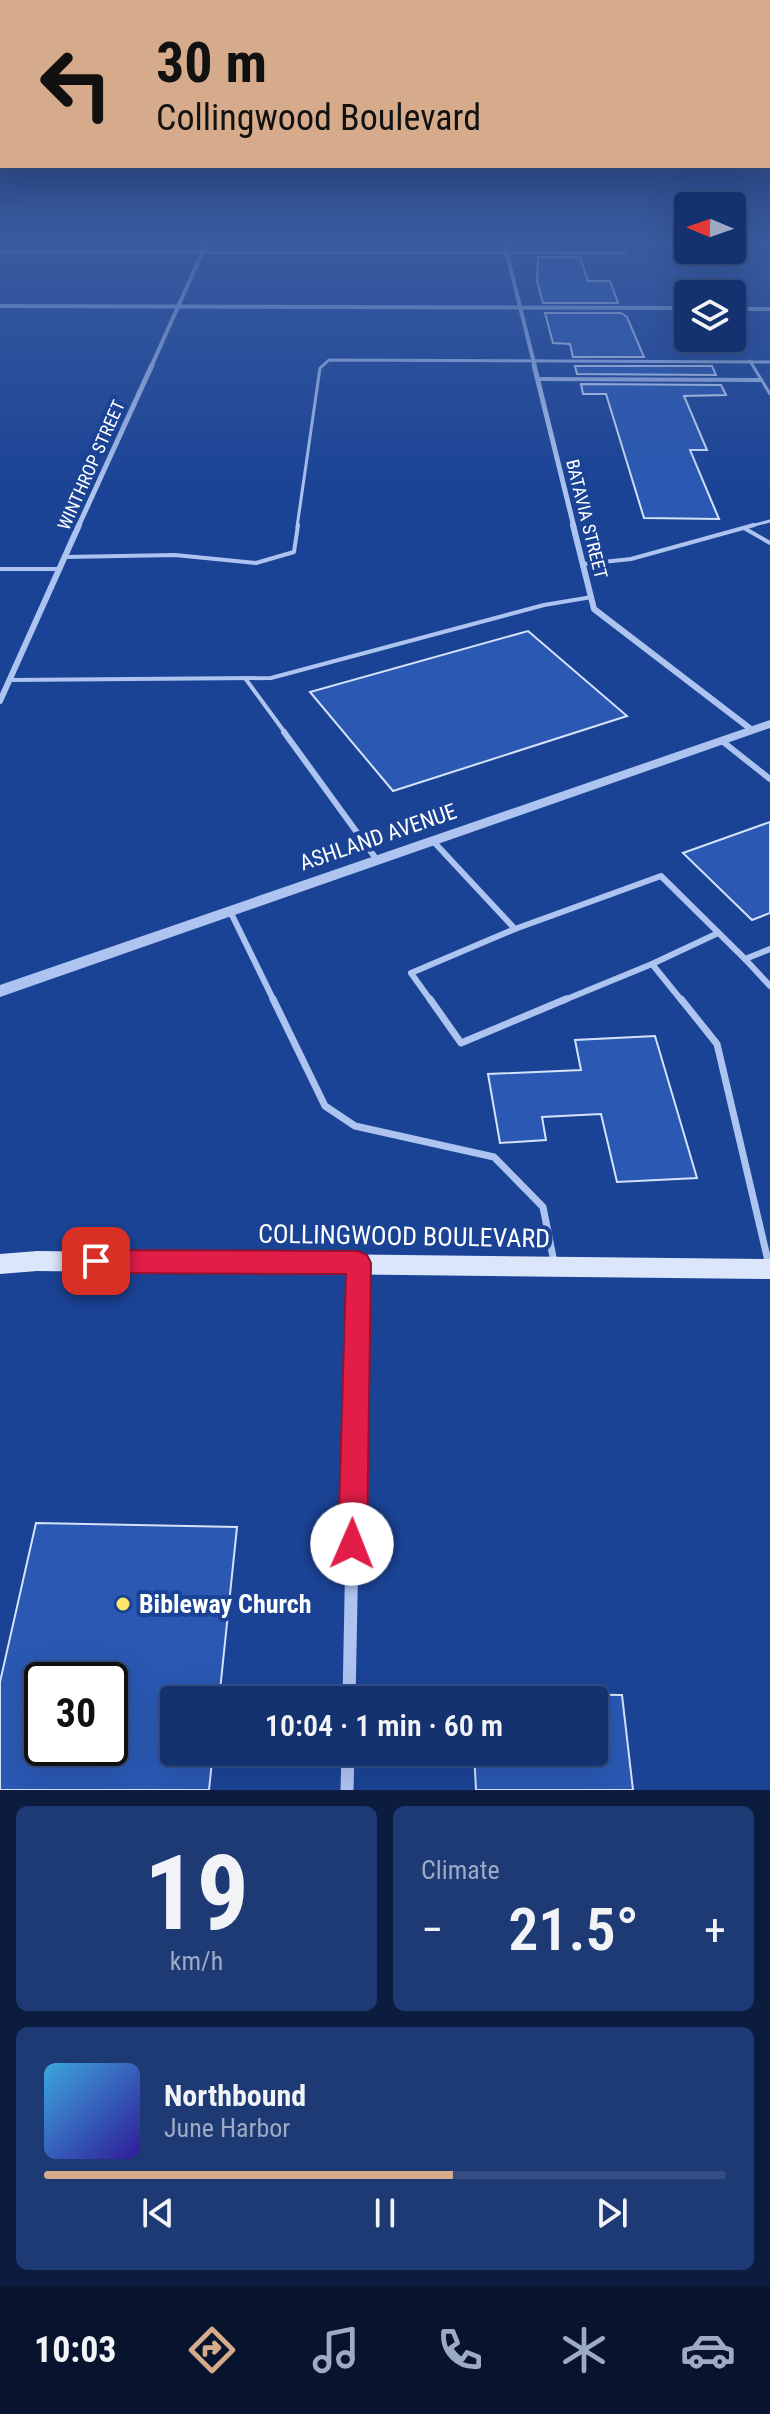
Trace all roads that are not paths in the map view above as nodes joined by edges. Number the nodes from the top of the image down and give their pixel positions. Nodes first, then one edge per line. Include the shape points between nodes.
1 (169, 326) edge
2 (523, 326) edge
3 (533, 360) junction
4 (750, 361) junction
5 (770, 362) edge
6 (538, 379) junction
7 (761, 380) junction
8 (770, 394) edge
9 (770, 521) edge
10 (744, 528) junction
11 (770, 543) edge
12 (65, 557) junction
13 (584, 564) junction
14 (0, 569) edge
15 (59, 569) junction
16 (592, 597) junction
17 (245, 678) junction
18 (9, 680) junction
19 (0, 701) edge
20 (770, 724) edge
21 (752, 730) junction
22 (722, 741) junction
23 (770, 779) edge
24 (433, 841) junction
25 (377, 860) junction
26 (229, 911) junction
27 (515, 929) junction
28 (716, 934) junction
29 (770, 949) edge
30 (745, 959) junction
31 (652, 964) junction
32 (770, 986) edge
33 (0, 991) edge
34 (0, 1257) edge
35 (37, 1261) junction
36 (358, 1263) junction
37 (0, 1264) edge
38 (555, 1265) junction
39 (770, 1269) edge
40 (349, 1686) edge
41 (348, 1766) edge
42 (347, 1790) edge

1 - 12 street, WINTHROP STREET
2 - 3 street, BATAVIA STREET
3 - 4 lane
3 - 6 street, BATAVIA STREET
3 - 12 lane via 322,363 298,543 284,559 232,563 193,556
4 - 5 lane
4 - 7 lane
6 - 7 street
6 - 13 street, BATAVIA STREET
7 - 8 lane
9 - 10 lane
10 - 11 lane
10 - 13 lane via 631,559
12 - 15 street, WINTHROP STREET
13 - 16 street, BATAVIA STREET
14 - 15 lane
15 - 18 street, WINTHROP STREET
16 - 17 lane via 271,678
16 - 21 street, BATAVIA STREET via 594,609
17 - 18 lane
17 - 25 lane
18 - 19 street, WINTHROP STREET
20 - 21 street, ASHLAND AVENUE
21 - 22 street, ASHLAND AVENUE
22 - 23 lane
22 - 24 street, ASHLAND AVENUE
24 - 25 street, ASHLAND AVENUE
24 - 27 lane
25 - 26 street, ASHLAND AVENUE
26 - 33 street, ASHLAND AVENUE
26 - 38 lane via 325,1106 355,1126 494,1157 543,1207
27 - 28 lane via 661,876
27 - 31 lane via 411,973 461,1043
28 - 30 lane
28 - 31 lane
29 - 30 lane
30 - 32 lane
31 - 39 lane via 717,1044
34 - 35 main road, COLLINGWOOD BOULEVARD
35 - 36 main road, COLLINGWOOD BOULEVARD
35 - 37 main road, COLLINGWOOD BOULEVARD
36 - 38 main road, COLLINGWOOD BOULEVARD
36 - 40 street
38 - 39 main road, COLLINGWOOD BOULEVARD
41 - 42 street

